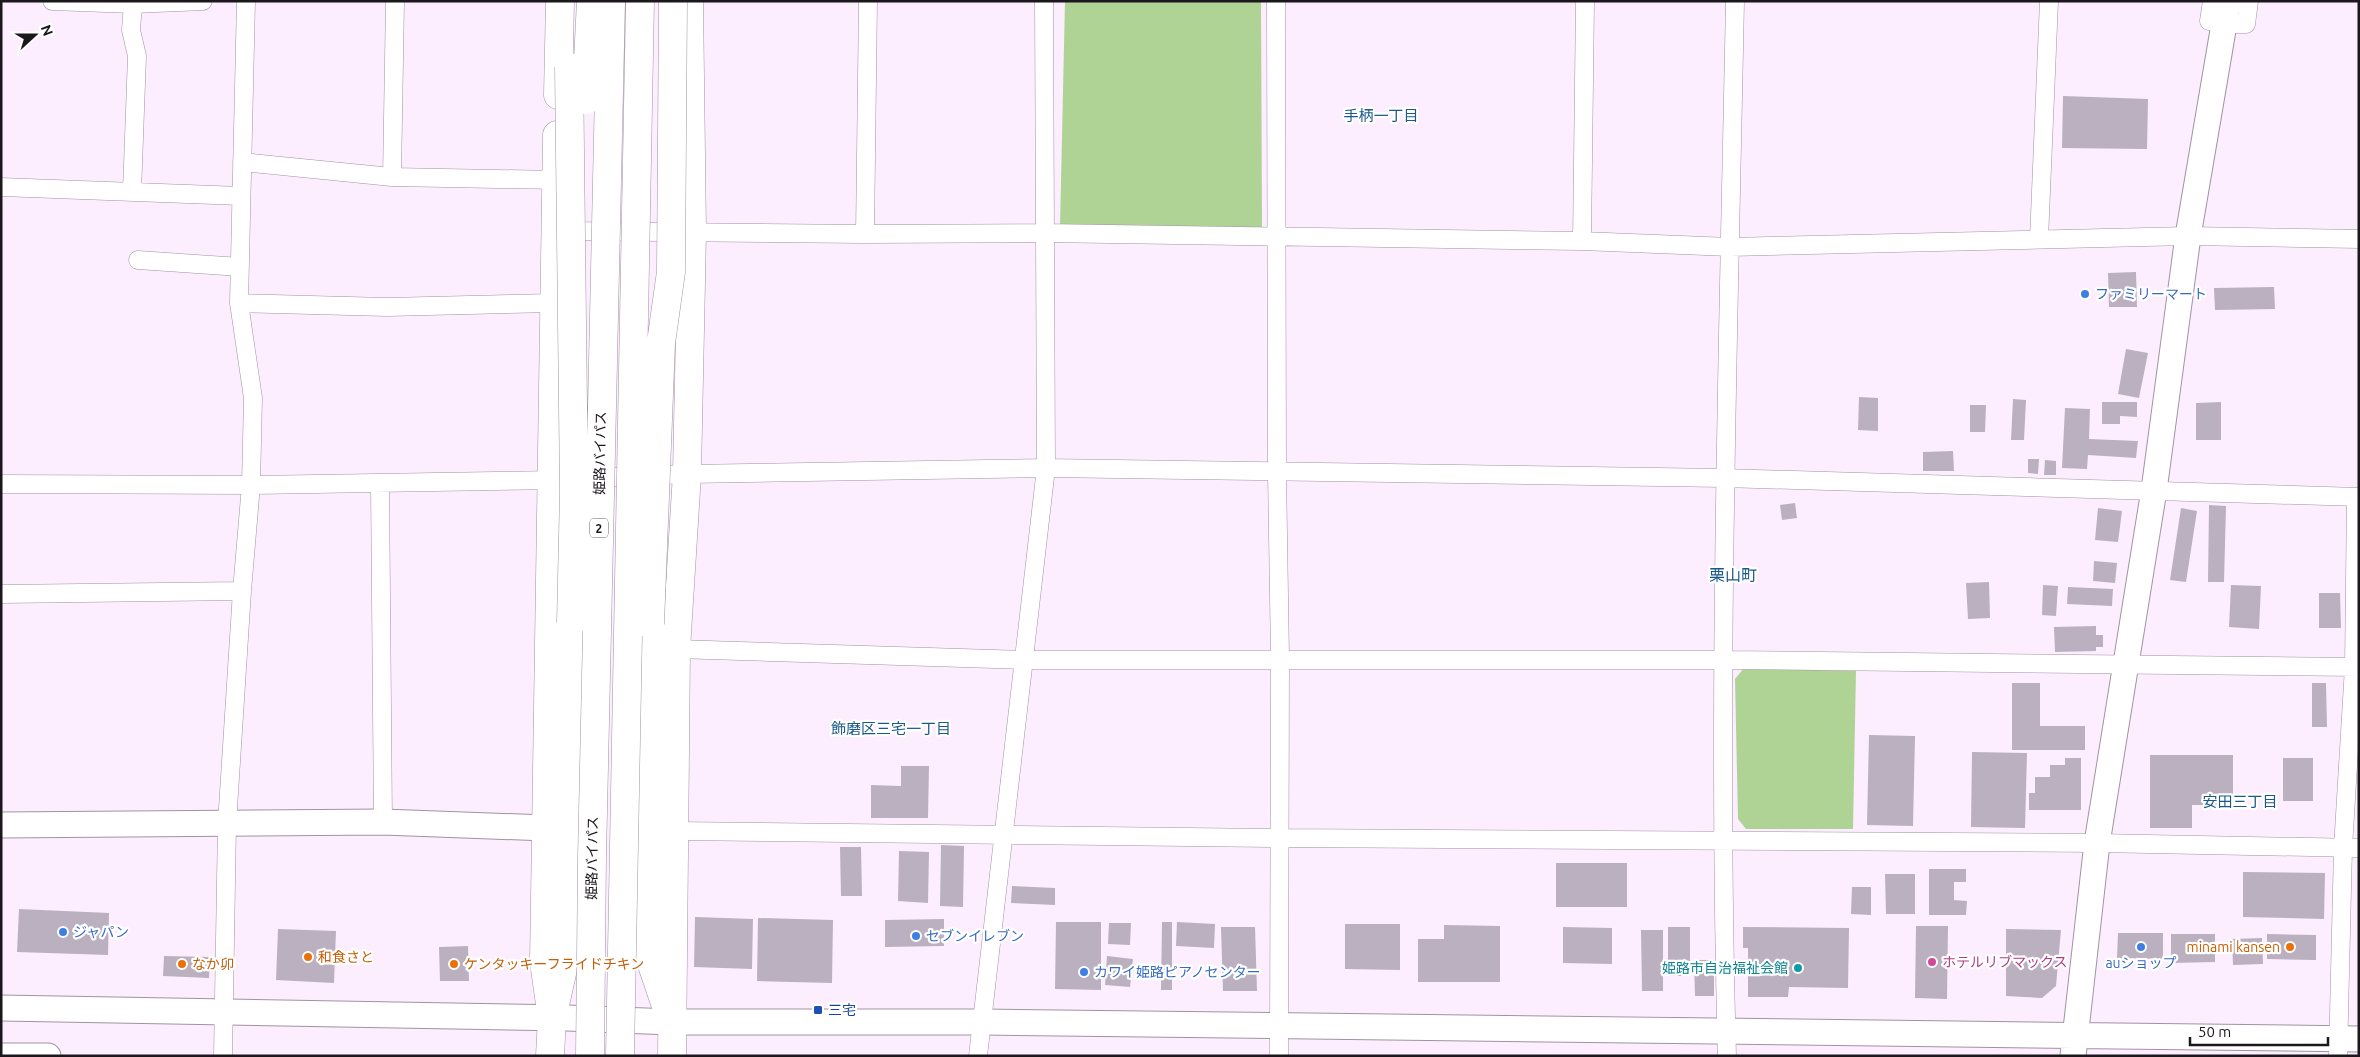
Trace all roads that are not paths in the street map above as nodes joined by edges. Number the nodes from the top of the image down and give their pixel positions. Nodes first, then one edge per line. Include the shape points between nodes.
1 (52, 1) edge
2 (203, 1) edge
3 (246, 1) edge
4 (395, 1) edge
5 (560, 1) edge
6 (571, 1) edge
7 (591, 1) edge
8 (611, 1) edge
9 (640, 1) edge
10 (656, 1) edge
11 (672, 1) edge
12 (689, 1) edge
13 (868, 1) edge
14 (1044, 1) edge
15 (1276, 1) edge
16 (1585, 1) edge
17 (1735, 1) edge
18 (2049, 1) edge
19 (2212, 1) edge
20 (2249, 1) edge
21 (153, 2) edge
22 (133, 4) junction
23 (2226, 13) edge
24 (242, 162) junction
25 (392, 177) junction
26 (556, 180) junction
27 (1, 187) edge
28 (132, 192) junction
29 (241, 196) junction
30 (555, 231) junction
31 (692, 233) junction
32 (1044, 233) junction
33 (865, 234) junction
34 (2188, 236) junction
35 (1276, 238) junction
36 (2038, 239) junction
37 (2359, 239) edge
38 (1582, 241) junction
39 (1730, 247) junction
40 (138, 260) dead end
41 (240, 267) junction
42 (239, 303) junction
43 (553, 303) junction
44 (572, 334) junction
45 (661, 344) junction
46 (1046, 468) junction
47 (1276, 472) junction
48 (688, 474) junction
49 (1724, 478) junction
50 (550, 480) junction
51 (1, 484) edge
52 (380, 484) junction
53 (251, 485) junction
54 (2154, 490) junction
55 (2358, 497) edge
56 (242, 591) junction
57 (1, 594) edge
58 (676, 649) junction
59 (1280, 658) junction
60 (1024, 660) junction
61 (1725, 660) junction
62 (2126, 664) junction
63 (2356, 667) edge
64 (383, 822) junction
65 (227, 824) junction
66 (1, 825) edge
67 (546, 828) junction
68 (674, 830) junction
69 (1004, 834) junction
70 (1280, 838) junction
71 (1724, 842) junction
72 (2097, 843) junction
73 (2351, 848) edge
74 (1, 1008) edge
75 (223, 1012) junction
76 (552, 1018) junction
77 (672, 1022) junction
78 (983, 1022) junction
79 (1280, 1025) junction
80 (1727, 1031) junction
81 (2345, 1044) edge
82 (2073, 1045) edge
83 (1, 1056) edge
84 (48, 1056) edge
85 (223, 1056) edge
86 (550, 1056) edge
87 (590, 1056) edge
88 (620, 1056) edge
89 (672, 1056) edge
90 (978, 1056) edge
91 (1280, 1056) edge
92 (1727, 1056) edge

1 - 22 street
2 - 21 street
3 - 24 street
4 - 25 street
5 - 26 highway
6 - 44 highway, bridge
7 - 44 highway, bridge via 583,236
8 - 87 highway, 姫路バイパス / 2, bridge via 592,827
9 - 88 highway, bridge
10 - 45 highway, bridge via 657,268
11 - 45 highway, bridge via 671,272
12 - 31 highway
13 - 33 street
14 - 32 street
15 - 35 street
16 - 38 street
17 - 39 street
18 - 36 street
19 - 23 street via 2209,21
20 - 23 street via 2246,24
21 - 22 street
22 - 28 street via 131,30 137,56
23 - 34 street
24 - 25 street
24 - 29 street
25 - 26 street
26 - 30 highway
27 - 28 street
28 - 29 street
29 - 41 street
30 - 31 street
30 - 43 highway
31 - 33 street
31 - 48 highway
32 - 33 street
32 - 35 street
32 - 46 street
34 - 36 street
34 - 37 street
34 - 54 street
35 - 38 street
35 - 47 street
36 - 39 street
38 - 39 street
39 - 49 street
40 - 41 street
41 - 42 street
42 - 43 street via 387,308
42 - 53 street via 253,398
43 - 50 highway
44 - 76 highway, bridge via 574,492 565,960
45 - 77 highway, bridge via 650,624 649,956
46 - 47 street
46 - 48 street
46 - 60 street
47 - 49 street
47 - 59 street
48 - 50 street
48 - 58 highway
49 - 54 street
49 - 61 street
50 - 52 street
50 - 67 highway
51 - 53 street
52 - 53 street
52 - 64 street
53 - 56 street
54 - 55 street
54 - 62 street
55 - 63 street
56 - 57 street
56 - 65 street
58 - 60 street
58 - 68 highway
59 - 60 street
59 - 61 street
59 - 70 street
60 - 69 street
61 - 62 street
61 - 71 street
62 - 63 street
62 - 72 street
63 - 73 street
64 - 65 street
64 - 67 street
65 - 66 street
65 - 75 street
67 - 76 highway via 544,962
68 - 69 street
68 - 77 highway
69 - 70 street
69 - 78 street
70 - 71 street
70 - 79 street
71 - 72 street
71 - 80 street
72 - 73 street
72 - 82 street
73 - 81 street
74 - 75 street
75 - 76 street
75 - 85 street
76 - 77 street
76 - 86 highway
77 - 78 street
77 - 89 highway
78 - 79 street
78 - 90 street
79 - 80 street
79 - 91 street
80 - 82 street
80 - 92 street
81 - 82 street
83 - 84 street

